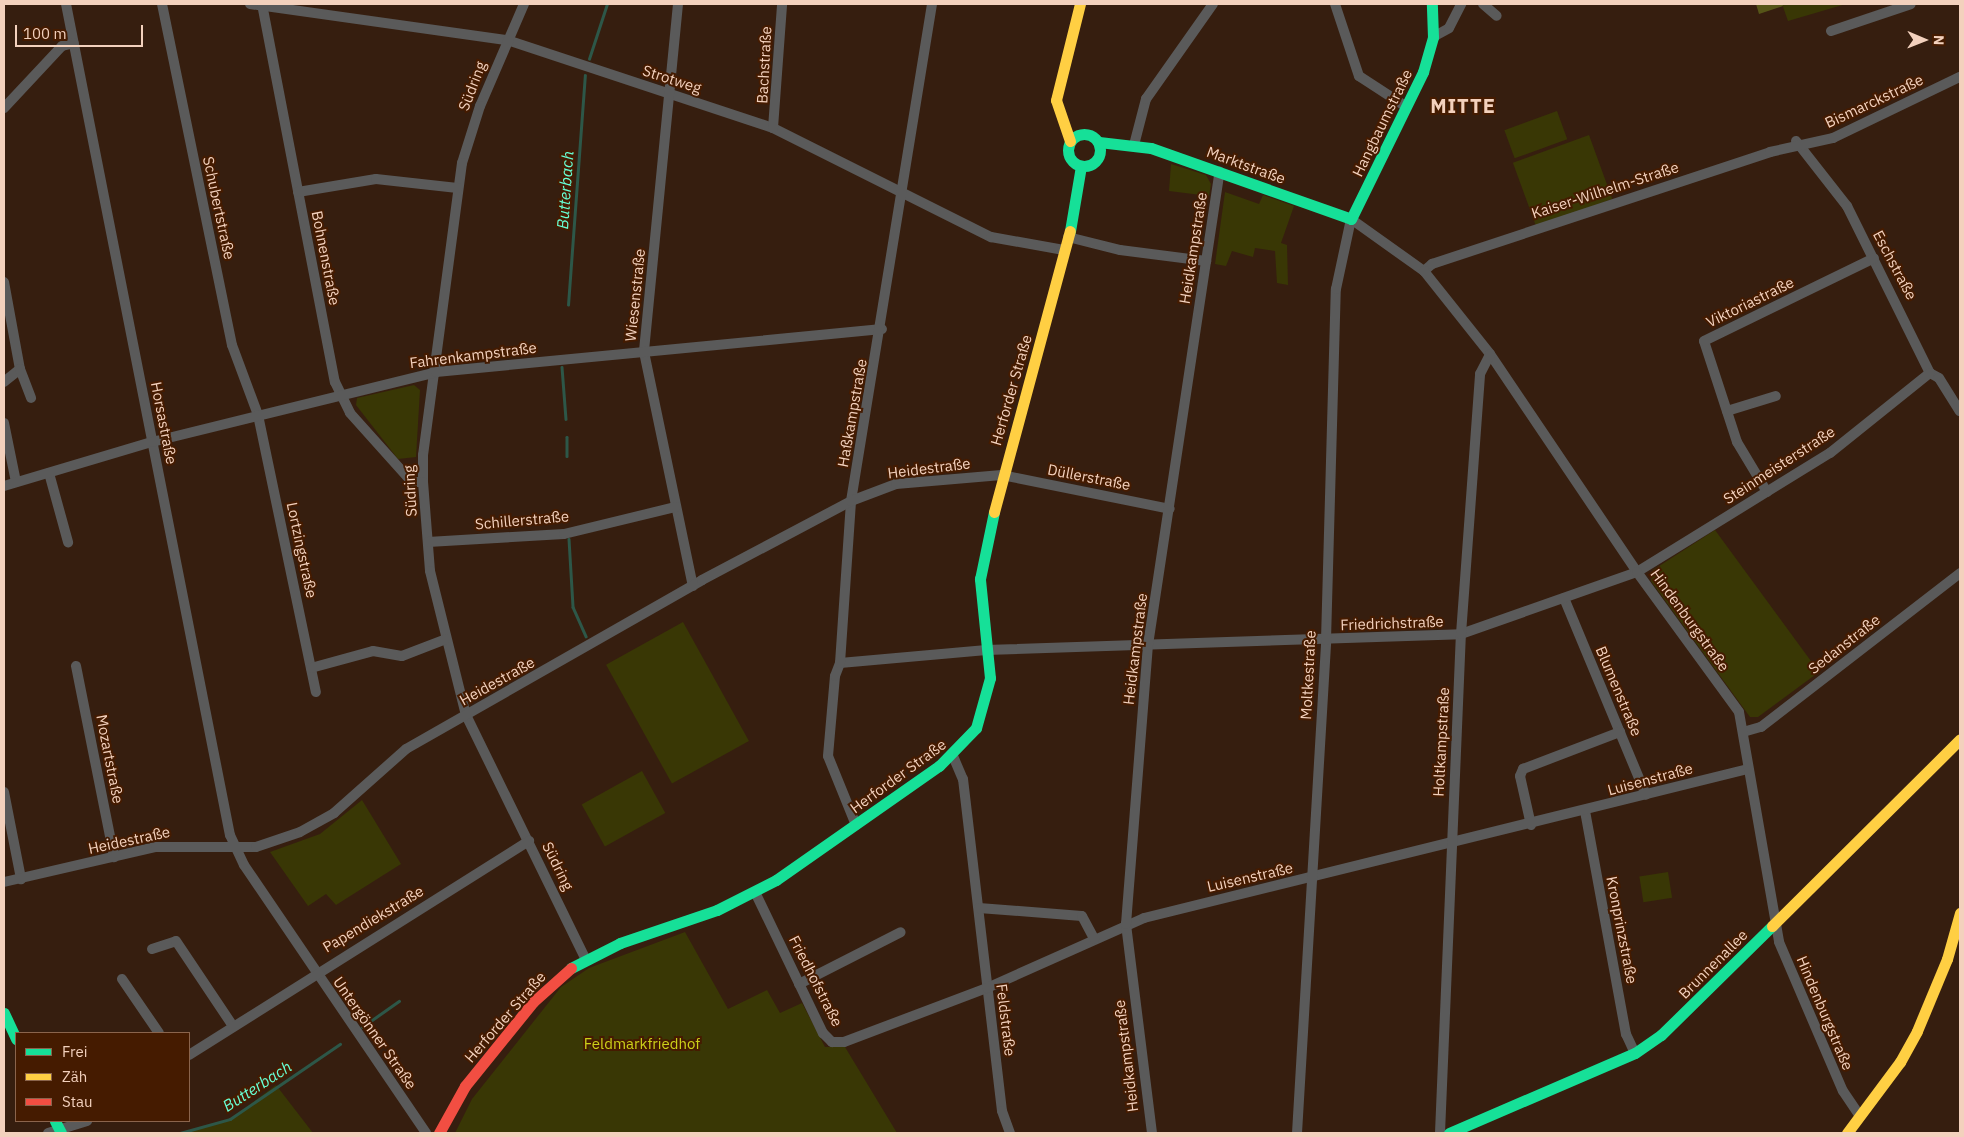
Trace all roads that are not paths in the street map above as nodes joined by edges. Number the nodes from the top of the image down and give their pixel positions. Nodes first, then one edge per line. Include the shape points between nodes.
1 (66, 4) edge
2 (162, 4) edge
3 (250, 4) edge
4 (262, 4) edge
5 (524, 4) edge
6 (678, 4) edge
7 (782, 4) edge
8 (932, 4) edge
9 (1080, 4) edge
10 (1214, 4) edge
11 (1432, 4) edge
12 (1461, 4) edge
13 (1483, 4) edge
14 (1911, 4) edge
15 (1337, 5) edge
16 (1497, 16) dead end
17 (1831, 31) dead end
18 (1433, 37) junction
19 (507, 40) junction
20 (74, 42) junction
21 (1960, 77) edge
22 (671, 95) junction
23 (1405, 106) junction
24 (4, 108) edge
25 (773, 128) junction
26 (1075, 137) junction
27 (1795, 140) junction
28 (1099, 142) junction
29 (1132, 145) junction
30 (1091, 162) junction
31 (1220, 171) junction
32 (458, 188) junction
33 (298, 192) junction
34 (903, 194) junction
35 (1351, 219) junction
36 (1068, 237) junction
37 (1064, 250) junction
38 (1874, 258) junction
39 (1206, 261) junction
40 (1424, 271) junction
41 (4, 282) edge
42 (882, 329) junction
43 (644, 352) junction
44 (1490, 354) junction
45 (20, 369) junction
46 (436, 372) junction
47 (1930, 373) junction
48 (4, 382) edge
49 (341, 396) junction
50 (1776, 396) dead end
51 (31, 398) dead end
52 (1960, 410) edge
53 (1727, 411) junction
54 (258, 416) junction
55 (4, 423) edge
56 (152, 442) junction
57 (49, 473) junction
58 (1002, 474) junction
59 (16, 482) junction
60 (423, 482) junction
61 (4, 486) edge
62 (1767, 492) junction
63 (851, 501) junction
64 (676, 507) junction
65 (1170, 509) junction
66 (68, 542) dead end
67 (428, 542) junction
68 (1637, 572) junction
69 (1960, 573) edge
70 (693, 586) junction
71 (1564, 598) junction
72 (1461, 634) junction
73 (446, 639) junction
74 (1326, 640) junction
75 (1148, 645) junction
76 (986, 650) junction
77 (840, 664) junction
78 (76, 666) dead end
79 (311, 668) junction
80 (316, 692) dead end
81 (466, 715) junction
82 (1620, 732) junction
83 (1743, 732) junction
84 (1960, 739) edge
85 (1956, 747) edge
86 (953, 756) junction
87 (1748, 769) junction
88 (4, 792) edge
89 (1646, 795) junction
90 (1585, 811) junction
91 (856, 825) junction
92 (1531, 825) junction
93 (529, 841) junction
94 (1452, 844) junction
95 (235, 848) junction
96 (114, 858) junction
97 (1311, 878) junction
98 (21, 879) junction
99 (4, 882) edge
100 (755, 892) junction
101 (979, 908) junction
102 (1960, 912) edge
103 (1126, 924) junction
104 (1774, 924) junction
105 (901, 932) dead end
106 (1094, 939) junction
107 (152, 948) dead end
108 (585, 958) junction
109 (315, 972) junction
110 (122, 979) dead end
111 (799, 984) junction
112 (987, 988) junction
113 (4, 1013) edge
114 (233, 1026) junction
115 (158, 1032) edge
116 (15, 1037) edge
117 (190, 1053) edge
118 (1635, 1053) junction
119 (1860, 1116) junction
120 (83, 1122) edge
121 (59, 1128) edge
122 (48, 1133) edge
123 (426, 1133) edge
124 (439, 1133) edge
125 (1010, 1133) edge
126 (1152, 1133) edge
127 (1297, 1133) edge
128 (1440, 1133) edge
129 (1449, 1133) edge
130 (1847, 1133) edge

1 - 20 street, Horsastraße
2 - 54 street, Schubertstraße via 232,345
3 - 4 street, Strotweg
4 - 19 street, Strotweg
4 - 33 street, Bohnenstraße
5 - 19 street, Südring
6 - 22 street, Wiesenstraße
7 - 25 street, Bachstraße
8 - 34 street, Haßkampstraße
9 - 26 main road via 1058,90 1058,114
10 - 29 street via 1146,99
11 - 18 main road, Hangbaumstraße
12 - 18 street via 1449,28
13 - 16 street
14 - 17 street
15 - 23 street via 1359,76
18 - 23 main road, Hangbaumstraße via 1423,72
19 - 22 street, Strotweg
19 - 32 street, Südring via 480,106
20 - 24 street via 62,46
20 - 56 street, Horsastraße
21 - 27 street, Bismarckstraße via 1833,138
22 - 25 street, Strotweg
22 - 43 street, Wiesenstraße
23 - 35 main road, Hangbaumstraße
25 - 34 street, Strotweg
26 - 28 main road, Marktstraße via 1087,133
26 - 30 main road via 1068,154
27 - 38 street, Eschstraße via 1847,206
27 - 40 street, Kaiser-Wilhelm-Straße via 1575,215
28 - 29 main road, Marktstraße
28 - 30 main road, Herforder Straße
29 - 30 main road
29 - 31 main road, Marktstraße
30 - 36 main road, Herforder Straße
31 - 35 main road, Marktstraße
31 - 39 street, Heidkampstraße
32 - 33 street via 376,179
32 - 46 street, Südring
33 - 49 street, Bohnenstraße
34 - 37 street, Strotweg via 992,238
34 - 42 street, Haßkampstraße
35 - 40 street, Hindenburgstraße
35 - 74 street, Moltkestraße via 1336,289
36 - 37 main road, Herforder Straße
36 - 39 street via 1120,250
37 - 58 main road, Herforder Straße
38 - 47 street, Eschstraße
38 - 53 street, Viktoriastraße via 1704,341
39 - 65 street, Heidkampstraße
40 - 44 street, Hindenburgstraße
41 - 45 street
42 - 43 street, Fahrenkampstraße
42 - 63 street, Haßkampstraße
43 - 46 street, Fahrenkampstraße
43 - 64 street, Wiesenstraße
44 - 68 street, Hindenburgstraße
44 - 72 street, Holtkampstraße via 1480,374
45 - 48 street
45 - 51 street
46 - 49 street, Fahrenkampstraße
46 - 60 street, Südring
47 - 52 street, Eschstraße via 1939,378
47 - 62 street, Steinmeisterstraße via 1830,453
49 - 54 street, Fahrenkampstraße
49 - 60 street, Bohnenstraße via 350,413 412,482
50 - 53 street
53 - 62 street, Viktoriastraße via 1737,442
54 - 56 street, Fahrenkampstraße
54 - 79 street, Lortzingstraße
55 - 59 street
56 - 57 street, Fahrenkampstraße
56 - 95 street, Horsastraße
57 - 59 street, Fahrenkampstraße
57 - 66 street
58 - 63 street, Heidestraße via 896,484
58 - 65 street, Düllerstraße
58 - 76 main road, Herforder Straße via 980,579
59 - 61 street, Fahrenkampstraße
60 - 67 street, Südring
62 - 68 street, Steinmeisterstraße
63 - 70 street, Heidestraße
63 - 77 street, Haßkampstraße
64 - 67 street, Schillerstraße via 564,534
64 - 70 street, Wiesenstraße
65 - 75 street, Heidkampstraße
67 - 73 street, Südring
68 - 71 street, Friedrichstraße
68 - 83 street, Hindenburgstraße via 1740,712
69 - 83 street, Sedanstraße via 1761,727
70 - 81 street, Heidestraße
71 - 72 street, Friedrichstraße
71 - 82 street, Blumenstraße
72 - 74 street, Friedrichstraße
72 - 94 street, Holtkampstraße
73 - 79 street via 402,656 373,651
73 - 81 street, Südring
74 - 75 street, Friedrichstraße
74 - 97 street, Moltkestraße
75 - 76 street, Friedrichstraße
75 - 103 street, Heidkampstraße
76 - 77 street, Friedrichstraße
76 - 86 main road, Herforder Straße via 990,678 984,709 976,728
77 - 91 street, Haßkampstraße via 834,676 828,756
78 - 96 street, Mozartstraße
79 - 80 street, Lortzingstraße
81 - 93 street, Südring
81 - 95 street, Heidestraße via 389,760 319,822 269,844
82 - 89 street, Blumenstraße
82 - 92 street via 1524,769 1520,776
83 - 87 street, Hindenburgstraße
84 - 85 main road, Brunnenallee
85 - 104 main road, Brunnenallee
86 - 91 main road, Herforder Straße
86 - 101 street, Feldstraße via 963,780
87 - 89 street, Luisenstraße
87 - 104 street, Hindenburgstraße
88 - 98 street
89 - 90 street, Luisenstraße
90 - 92 street, Luisenstraße
90 - 118 street, Kronprinzstraße via 1626,1034
91 - 100 main road, Herforder Straße
92 - 94 street, Luisenstraße
93 - 108 street, Südring
93 - 109 street, Papendiekstraße
94 - 97 street, Luisenstraße
94 - 128 street, Holtkampstraße
95 - 96 street, Heidestraße via 166,845
95 - 109 street, Untergönner Straße
96 - 98 street, Heidestraße
97 - 103 street, Luisenstraße
97 - 127 street, Moltkestraße
98 - 99 street, Heidestraße
100 - 108 main road, Herforder Straße
100 - 111 street, Friedhofstraße
101 - 106 street via 1082,916
101 - 112 street, Feldstraße
102 - 119 main road via 1947,959 1917,1031
103 - 106 street, Luisenstraße
103 - 126 street, Heidkampstraße
104 - 118 main road, Brunnenallee via 1671,1027
104 - 119 street, Hindenburgstraße via 1843,1091
105 - 111 street
106 - 112 street, Luisenstraße
107 - 114 street via 176,941
108 - 124 main road, Herforder Straße via 533,1002 465,1086
109 - 114 street, Papendiekstraße
109 - 123 street, Untergönner Straße
110 - 115 street
111 - 112 street, Friedhofstraße via 823,1033 832,1042 844,1042
112 - 125 street, Feldstraße via 1002,1111
113 - 116 main road
114 - 117 street, Papendiekstraße
118 - 129 main road, Brunnenallee
119 - 130 main road
120 - 121 street
121 - 122 street

